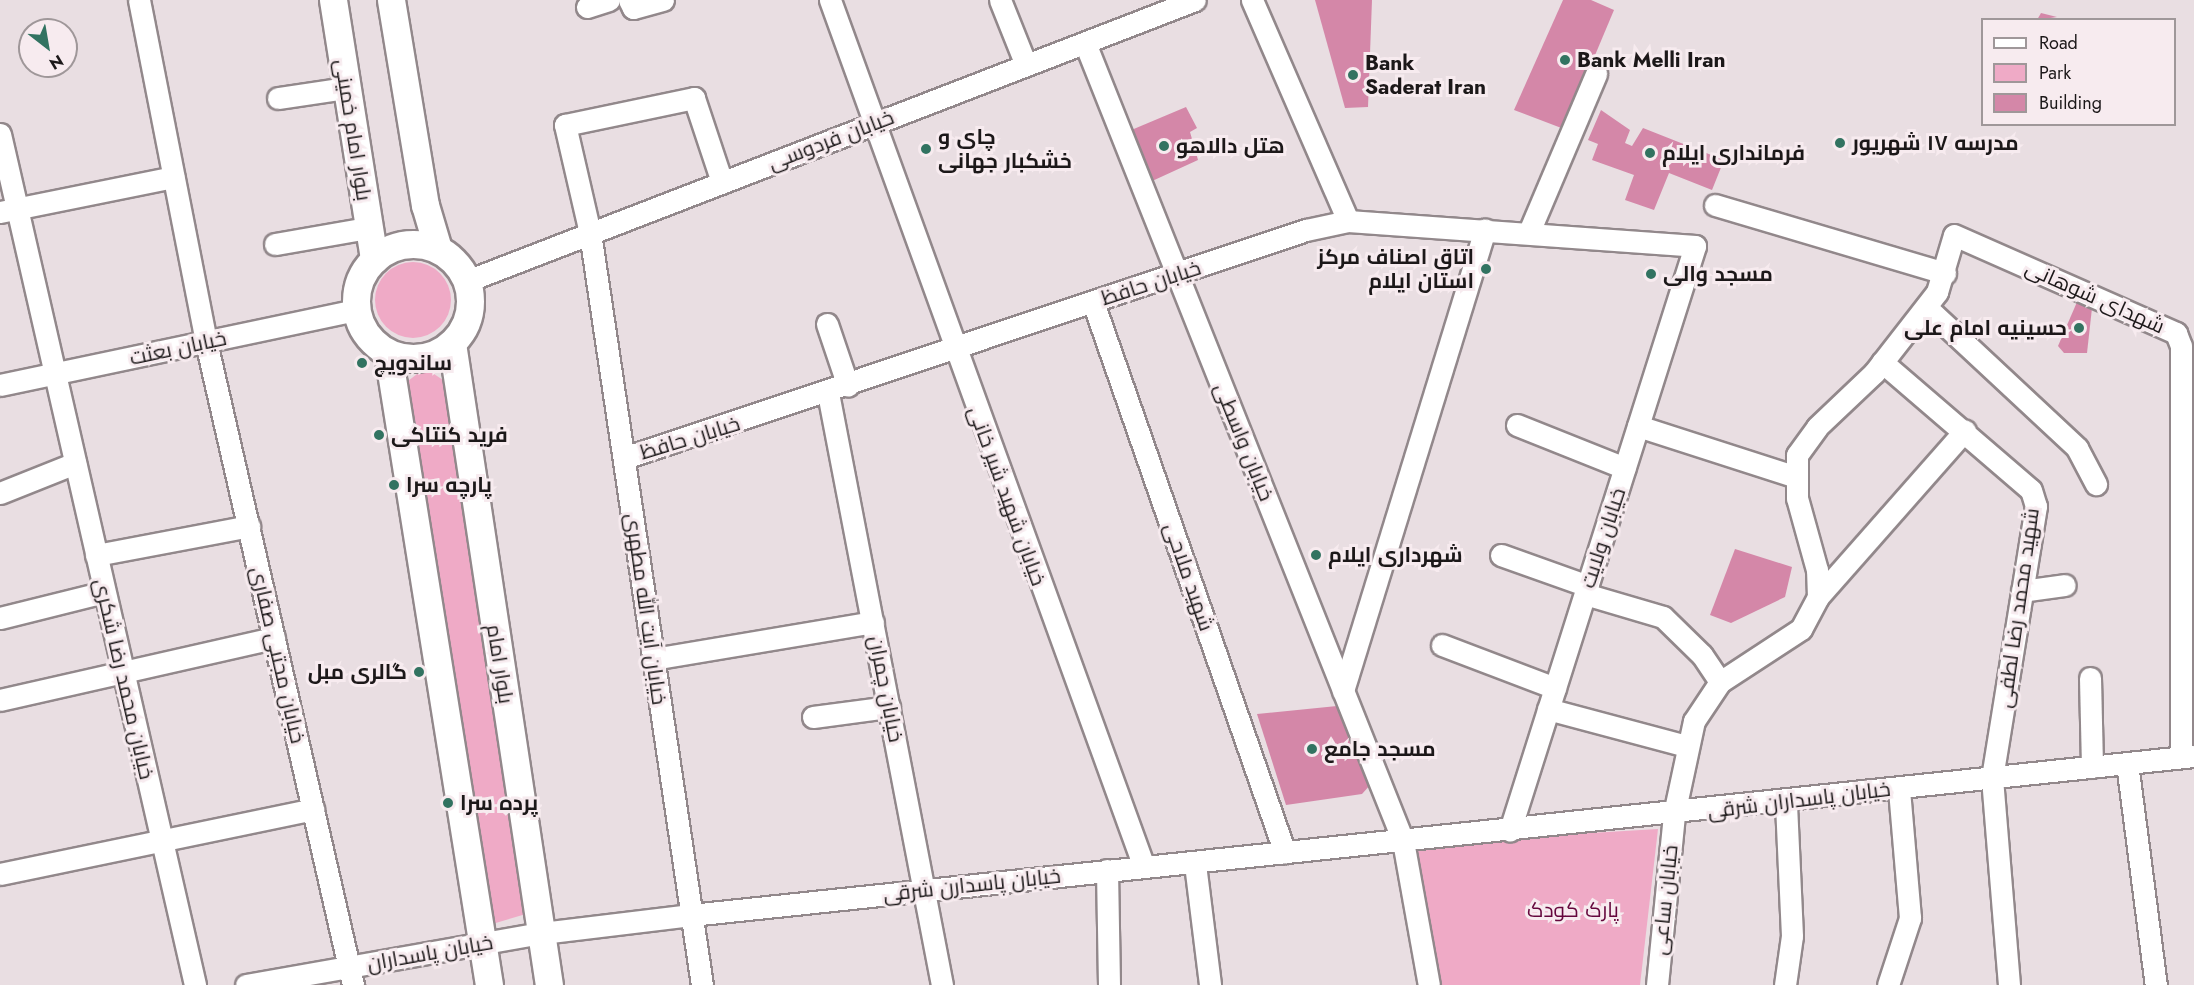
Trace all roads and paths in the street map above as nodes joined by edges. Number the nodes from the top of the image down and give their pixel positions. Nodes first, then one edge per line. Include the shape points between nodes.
1 (139, 0) edge
2 (333, 0) edge
3 (391, 0) edge
4 (609, 0) edge
5 (629, 0) edge
6 (663, 0) edge
7 (830, 0) edge
8 (1000, 0) edge
9 (1195, 0) edge
10 (1252, 0) edge
11 (587, 7) dead end
12 (1085, 43) junction
13 (1026, 65) junction
14 (1596, 74) dead end
15 (346, 88) junction
16 (278, 98) dead end
17 (876, 123) junction
18 (0, 134) edge
19 (174, 177) junction
20 (722, 182) junction
21 (1715, 205) dead end
22 (8, 209) edge
23 (1348, 221) junction
24 (368, 228) junction
25 (1485, 229) junction
26 (1528, 232) junction
27 (590, 233) junction
28 (275, 244) dead end
29 (1695, 246) joint
30 (438, 249) junction
31 (374, 260) junction
32 (1945, 273) junction
33 (1178, 274) junction
34 (466, 281) junction
35 (1093, 302) junction
36 (1926, 307) junction
37 (356, 310) junction
38 (827, 324) dead end
39 (206, 342) junction
40 (452, 343) junction
41 (953, 349) junction
42 (388, 353) junction
43 (1882, 362) junction
44 (54, 374) junction
45 (0, 385) edge
46 (848, 386) junction
47 (828, 393) junction
48 (1517, 425) dead end
49 (1638, 426) junction
50 (1965, 430) junction
51 (624, 458) junction
52 (75, 463) junction
53 (1625, 468) junction
54 (1794, 476) junction
55 (2096, 484) dead end
56 (0, 494) edge
57 (249, 526) junction
58 (96, 555) junction
59 (1501, 555) dead end
60 (2065, 585) dead end
61 (1586, 590) junction
62 (2022, 591) junction
63 (105, 592) junction
64 (1818, 597) junction
65 (0, 618) edge
66 (873, 622) junction
67 (274, 638) junction
68 (1442, 645) dead end
69 (653, 659) junction
70 (123, 672) junction
71 (2090, 678) dead end
72 (1720, 682) junction
73 (1555, 688) junction
74 (1343, 692) junction
75 (0, 700) edge
76 (889, 707) junction
77 (1548, 709) junction
78 (813, 717) dead end
79 (1686, 746) junction
80 (2188, 756) edge
81 (2127, 763) junction
82 (2092, 767) junction
83 (1992, 778) junction
84 (1899, 789) junction
85 (1786, 802) junction
86 (313, 808) junction
87 (1674, 814) junction
88 (1510, 830) junction
89 (162, 841) junction
90 (1403, 841) junction
91 (1285, 853) junction
92 (1195, 864) junction
93 (1143, 867) junction
94 (1107, 870) junction
95 (0, 874) edge
96 (925, 890) junction
97 (691, 915) junction
98 (542, 933) junction
99 (483, 943) junction
100 (351, 976) edge
101 (195, 985) edge
102 (246, 985) edge
103 (489, 985) edge
104 (549, 985) edge
105 (702, 985) edge
106 (942, 985) edge
107 (1109, 985) edge
108 (1210, 985) edge
109 (1429, 985) edge
110 (1657, 985) edge
111 (1785, 985) edge
112 (1888, 985) edge
113 (2008, 985) edge
114 (2156, 985) edge

1 - 19 street, خیابان مجتبی صفاری
2 - 15 main road, بلوار امام خمینی
3 - 30 main road via 425,205
4 - 11 street
5 - 6 street via 633,8
7 - 17 street, خیابان شهید شیر خانی
8 - 13 street
9 - 12 street, خیابان فردوسی
10 - 23 street
12 - 13 street, خیابان فردوسی
12 - 33 street, خیابان واسطی
13 - 17 street, خیابان فردوسی
14 - 26 street
15 - 16 street
15 - 24 main road, بلوار امام خمینی
17 - 20 street, خیابان فردوسی
17 - 41 street, خیابان شهید شیر خانی
18 - 22 street, خیابان محمد رضا شکری
19 - 22 street
19 - 39 street, خیابان مجتبی صفاری
20 - 27 street, خیابان فردوسی
20 - 27 street, خیابان آیت الله مطهری via 694,98 565,125
21 - 32 street
22 - 44 street, خیابان محمد رضا شکری
23 - 25 street, خیابان حافظ
23 - 33 street, خیابان حافظ
24 - 28 street
24 - 31 main road, بلوار امام خمینی
25 - 26 street, خیابان حافظ
25 - 74 street
26 - 29 street, خیابان حافظ
27 - 34 street, خیابان فردوسی
27 - 51 street, خیابان آیت الله مطهری
29 - 49 street, خیابان ولایت
30 - 31 main road via 404,245
30 - 34 main road via 452,259
31 - 37 main road via 363,274
32 - 36 street
32 - 80 street, شهدای شوهانی via 1954,235 2176,333 2181,346
33 - 35 street, خیابان حافظ
33 - 74 street, خیابان واسطی
34 - 40 main road via 468,318
35 - 41 street, خیابان حافظ
35 - 91 street, شهید ملاحی
36 - 43 street
36 - 55 street via 2077,448
37 - 39 street, خیابان بعثت
37 - 42 main road via 373,342
38 - 46 street
39 - 44 street, خیابان بعثت
39 - 57 street, خیابان مجتبی صفاری
40 - 42 main road via 421,358
40 - 98 main road, بلوار امام
41 - 46 street, خیابان حافظ
41 - 93 street, خیابان شهید شیر خانی
42 - 99 main road
43 - 50 street, شهید محمد رضا لطفی
43 - 54 street via 1811,434 1797,455
44 - 45 street, خیابان بعثت
44 - 52 street, خیابان محمد رضا شکری
46 - 47 street, خیابان حافظ
47 - 51 street, خیابان حافظ
47 - 66 street, خیابان چمران
48 - 53 street
49 - 53 street, خیابان ولایت
49 - 54 street
50 - 62 street, شهید محمد رضا لطفی via 2031,490 2036,506
50 - 64 street
51 - 69 street, خیابان آیت الله مطهری
52 - 56 street
52 - 58 street, خیابان محمد رضا شکری
53 - 61 street, خیابان ولایت
54 - 64 street via 1817,570
57 - 58 street
57 - 67 street, خیابان مجتبی صفاری
58 - 63 street, خیابان محمد رضا شکری
59 - 61 street
60 - 62 street
61 - 72 street via 1664,617 1702,655
61 - 73 street, خیابان ولایت
62 - 83 street, شهید محمد رضا لطفی
63 - 65 street
63 - 70 street, خیابان محمد رضا شکری
64 - 72 street via 1801,629
66 - 69 street
66 - 76 street, خیابان چمران
67 - 70 street
67 - 86 street, خیابان مجتبی صفاری
68 - 73 street
69 - 97 street, خیابان آیت الله مطهری
70 - 75 street
70 - 89 street, خیابان محمد رضا شکری
71 - 82 street
72 - 79 street, خیابان ساعی via 1704,702
73 - 77 street, خیابان ولایت
74 - 90 street, خیابان واسطی
76 - 78 street
76 - 96 street, خیابان چمران
77 - 79 street
77 - 88 street, خیابان ولایت
79 - 87 street, خیابان ساعی
80 - 81 street, خیابان پاسداران شرقی
81 - 82 street, خیابان پاسداران شرقی
81 - 114 street
82 - 83 street, خیابان پاسداران شرقی
83 - 84 street, خیابان پاسداران شرقی
83 - 113 street, شهید محمد رضا لطفی
84 - 85 street, خیابان پاسداران شرقی
84 - 112 street via 1910,918
85 - 87 street, خیابان پاسداران شرقی
85 - 111 street via 1792,936
86 - 89 street
86 - 100 street, خیابان مجتبی صفاری
87 - 88 street, خیابان پاسداران شرقی
87 - 110 street, خیابان ساعی
88 - 90 street, خیابان پاسداران شرقی
89 - 95 street
89 - 101 street, خیابان محمد رضا شکری
90 - 91 street, خیابان پاسدارن شرقی
90 - 109 street, خیابان واسطی
91 - 92 street, خیابان پاسدارن شرقی
92 - 93 street, خیابان پاسدارن شرقی
92 - 108 street
93 - 94 street, خیابان پاسدارن شرقی
94 - 96 street, خیابان پاسدارن شرقی
94 - 107 street
96 - 97 street, خیابان پاسدارن شرقی
96 - 106 street, خیابان چمران
97 - 98 street, خیابان پاسدارن شرقی
97 - 105 street, خیابان آیت الله مطهری
98 - 99 street, خیابان پاسداران
98 - 104 main road, بلوار امام
99 - 100 street, خیابان پاسداران
99 - 103 main road
100 - 102 street, خیابان پاسداران

